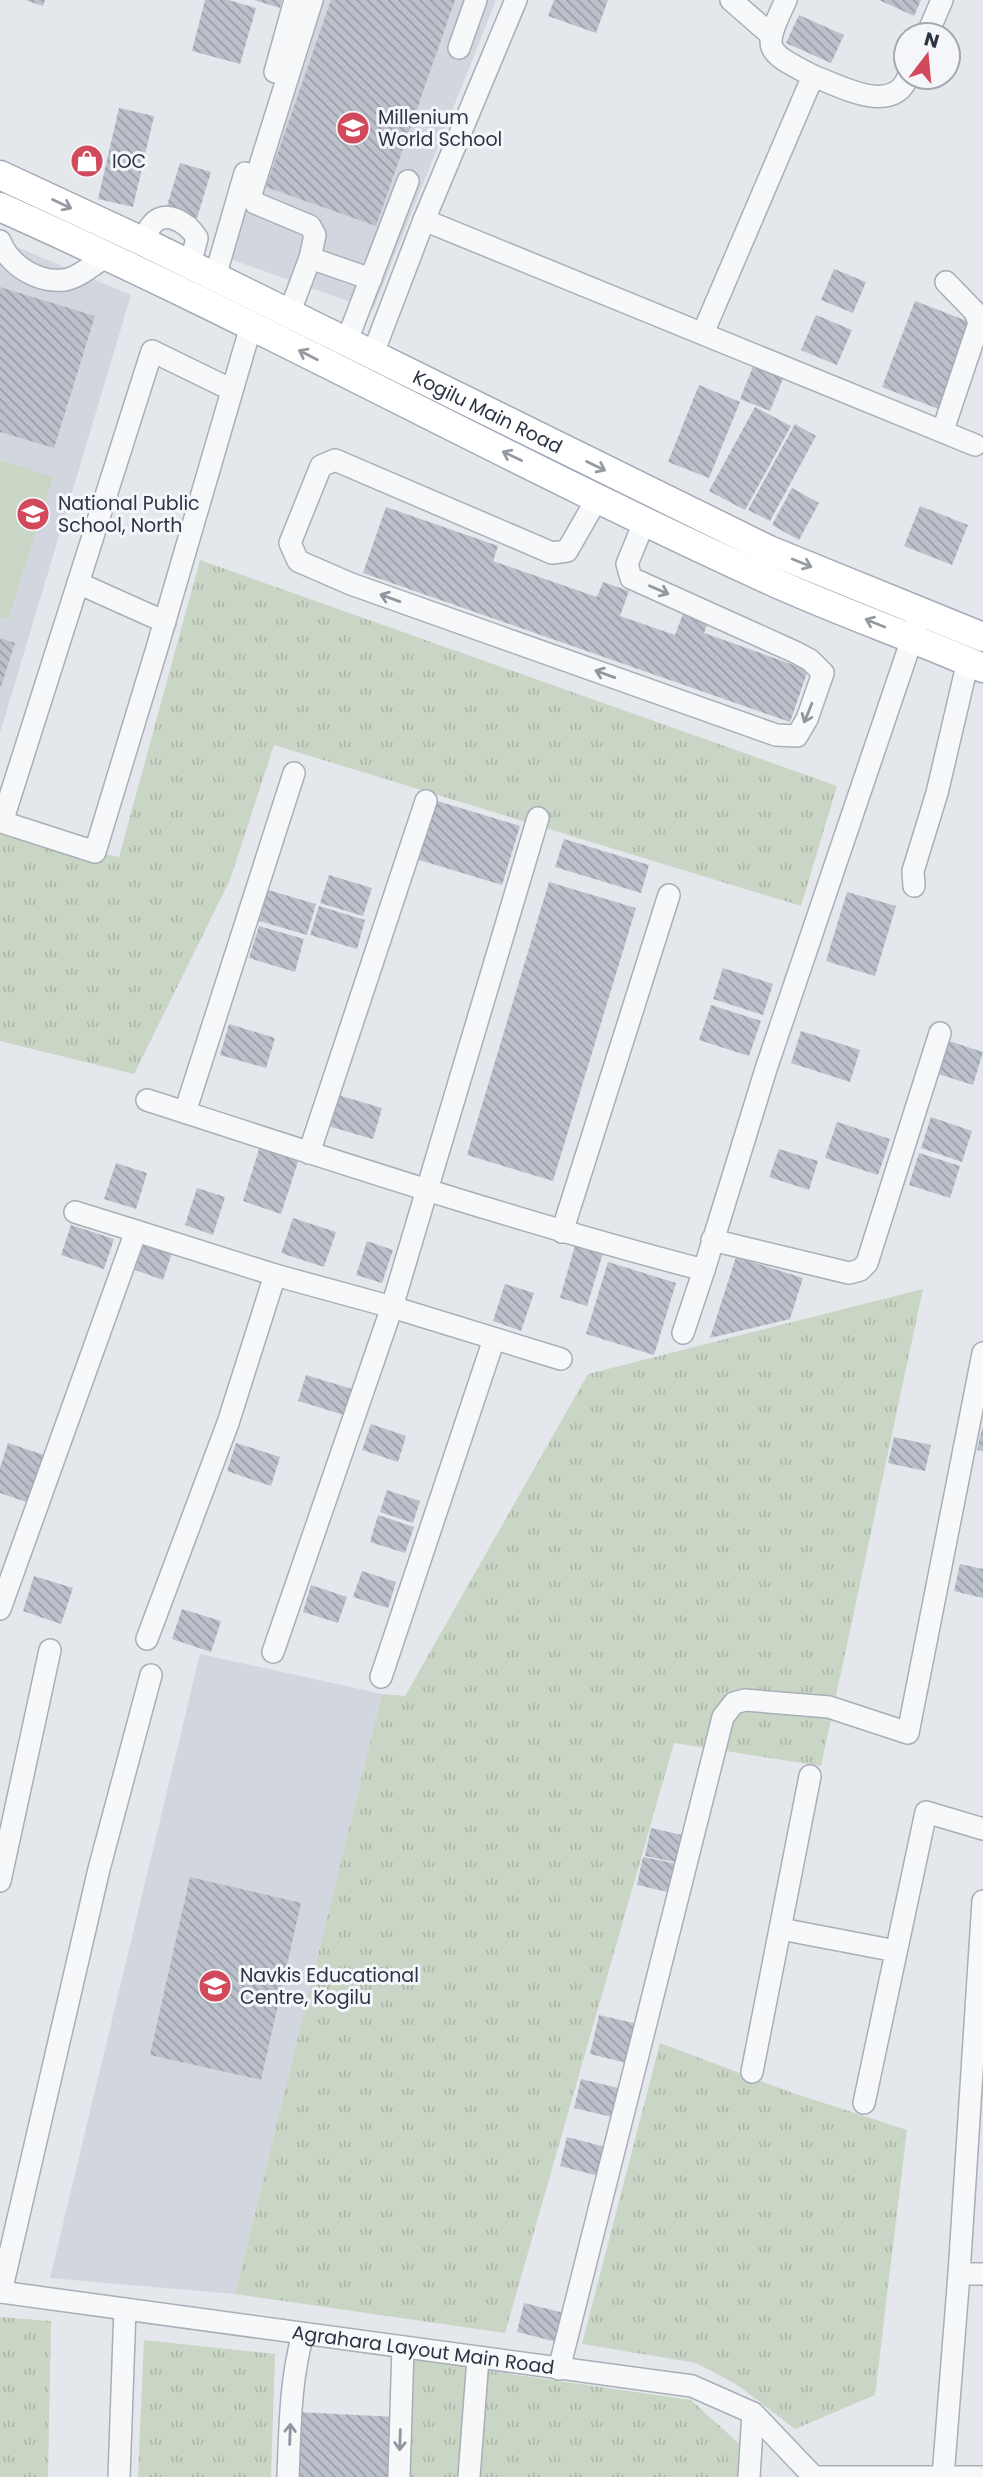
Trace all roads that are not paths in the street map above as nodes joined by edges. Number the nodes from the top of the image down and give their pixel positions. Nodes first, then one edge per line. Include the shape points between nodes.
1 (295, 0) edge
2 (312, 0) edge
3 (476, 0) edge
4 (516, 0) edge
5 (731, 0) edge
6 (786, 0) edge
7 (942, 0) edge
8 (933, 21) edge
9 (770, 34) junction
10 (459, 48) dead end
11 (813, 76) junction
12 (898, 91) edge
13 (0, 176) edge
14 (408, 181) dead end
15 (0, 207) edge
16 (424, 220) junction
17 (0, 241) edge
18 (108, 255) junction
19 (310, 258) junction
20 (215, 278) junction
21 (372, 279) junction
22 (946, 282) dead end
23 (289, 314) junction
24 (251, 326) junction
25 (702, 333) junction
26 (346, 343) junction
27 (372, 356) junction
28 (232, 390) junction
29 (943, 430) junction
30 (975, 445) dead end
31 (598, 497) junction
32 (645, 520) junction
33 (78, 583) junction
34 (922, 612) junction
35 (165, 622) junction
36 (983, 637) edge
37 (911, 638) junction
38 (976, 664) edge
39 (294, 773) dead end
40 (426, 801) dead end
41 (538, 818) dead end
42 (914, 886) dead end
43 (668, 895) dead end
44 (940, 1033) dead end
45 (147, 1100) dead end
46 (185, 1112) junction
47 (309, 1153) junction
48 (427, 1191) junction
49 (75, 1212) dead end
50 (136, 1231) junction
51 (562, 1232) junction
52 (712, 1240) junction
53 (704, 1270) junction
54 (275, 1275) junction
55 (392, 1307) junction
56 (684, 1333) dead end
57 (494, 1339) junction
58 (983, 1353) edge
59 (561, 1359) dead end
60 (0, 1609) edge
61 (146, 1639) dead end
62 (50, 1650) dead end
63 (273, 1652) dead end
64 (151, 1675) dead end
65 (381, 1677) dead end
66 (810, 1776) dead end
67 (983, 1829) edge
68 (0, 1881) edge
69 (983, 1901) edge
70 (781, 1928) junction
71 (896, 1951) junction
72 (751, 2072) dead end
73 (864, 2104) dead end
74 (959, 2274) junction
75 (983, 2274) edge
76 (1, 2292) edge
77 (125, 2309) junction
78 (303, 2334) junction
79 (403, 2347) junction
80 (478, 2358) junction
81 (559, 2369) junction
82 (753, 2413) junction
83 (119, 2477) edge
84 (288, 2477) edge
85 (399, 2477) edge
86 (469, 2477) edge
87 (749, 2477) edge
88 (814, 2477) edge
89 (943, 2477) edge
90 (983, 2477) edge

1 - 20 street
2 - 19 street via 251,194 255,203 310,226 315,235
3 - 10 street
4 - 16 street
5 - 9 street
6 - 9 street
7 - 8 street
9 - 11 street via 772,48 781,59
11 - 12 street via 873,98
11 - 25 street
13 -> 20 main road, Kogilu Main Road
14 - 21 street
15 - 18 main road, Kogilu Main Road
16 - 25 street
16 - 27 street
17 - 18 street via 16,266 50,279 64,280
18 - 24 main road, Kogilu Main Road
19 - 21 street
19 - 23 street
20 - 23 main road, Kogilu Main Road
21 - 26 street
22 - 29 street via 975,312 979,323
23 - 26 main road, Kogilu Main Road
24 - 28 street
31 -> 24 main road, Kogilu Main Road
25 - 29 street
26 - 27 main road, Kogilu Main Road
27 -> 34 main road, Kogilu Main Road via 769,550
28 - 33 street via 152,351
28 - 35 street
29 - 30 street
31 - 32 main road, Kogilu Main Road
32 -> 31 street via 626,565 631,578 794,652 823,673 797,736 776,735 351,584 298,561 290,543 321,466 335,460 552,553 567,551
37 -> 32 main road, Kogilu Main Road via 757,575
33 - 35 street
33 - 35 street via 2,822 95,852
34 - 36 main road, Kogilu Main Road
34 - 37 street
37 - 38 main road, Kogilu Main Road
37 - 52 street
38 - 42 street via 913,871
39 - 46 street
40 - 47 street
41 - 48 street
43 - 51 street
44 - 52 street via 867,1263 860,1270 849,1273
45 - 46 street
46 - 47 street
47 - 48 street
48 - 51 street
48 - 55 street
49 - 50 street
50 - 54 street
50 - 60 street
51 - 53 street
52 - 53 street
53 - 56 street
54 - 55 street
54 - 61 street via 228,1423
55 - 57 street
55 - 63 street
57 - 59 street
57 - 65 street
58 - 81 street via 908,1732 829,1707 745,1700 734,1703 723,1717
62 - 68 street
64 - 76 street via 99,1869
66 - 70 street
67 - 71 street via 926,1812
69 - 74 street
70 - 71 street
70 - 72 street
71 - 73 street
74 - 75 street
74 - 89 street
76 - 77 street, Agrahara Layout Main Road
77 - 78 street, Agrahara Layout Main Road
77 - 83 street
78 - 79 street, Agrahara Layout Main Road
84 -> 78 street via 290,2413
79 - 80 street, Agrahara Layout Main Road
79 -> 85 street
80 - 81 street, Agrahara Layout Main Road
80 - 86 street
81 - 82 street, Agrahara Layout Main Road via 692,2386
82 - 87 street
82 - 88 street, Agrahara Layout Main Road
88 - 89 street
89 - 90 street

